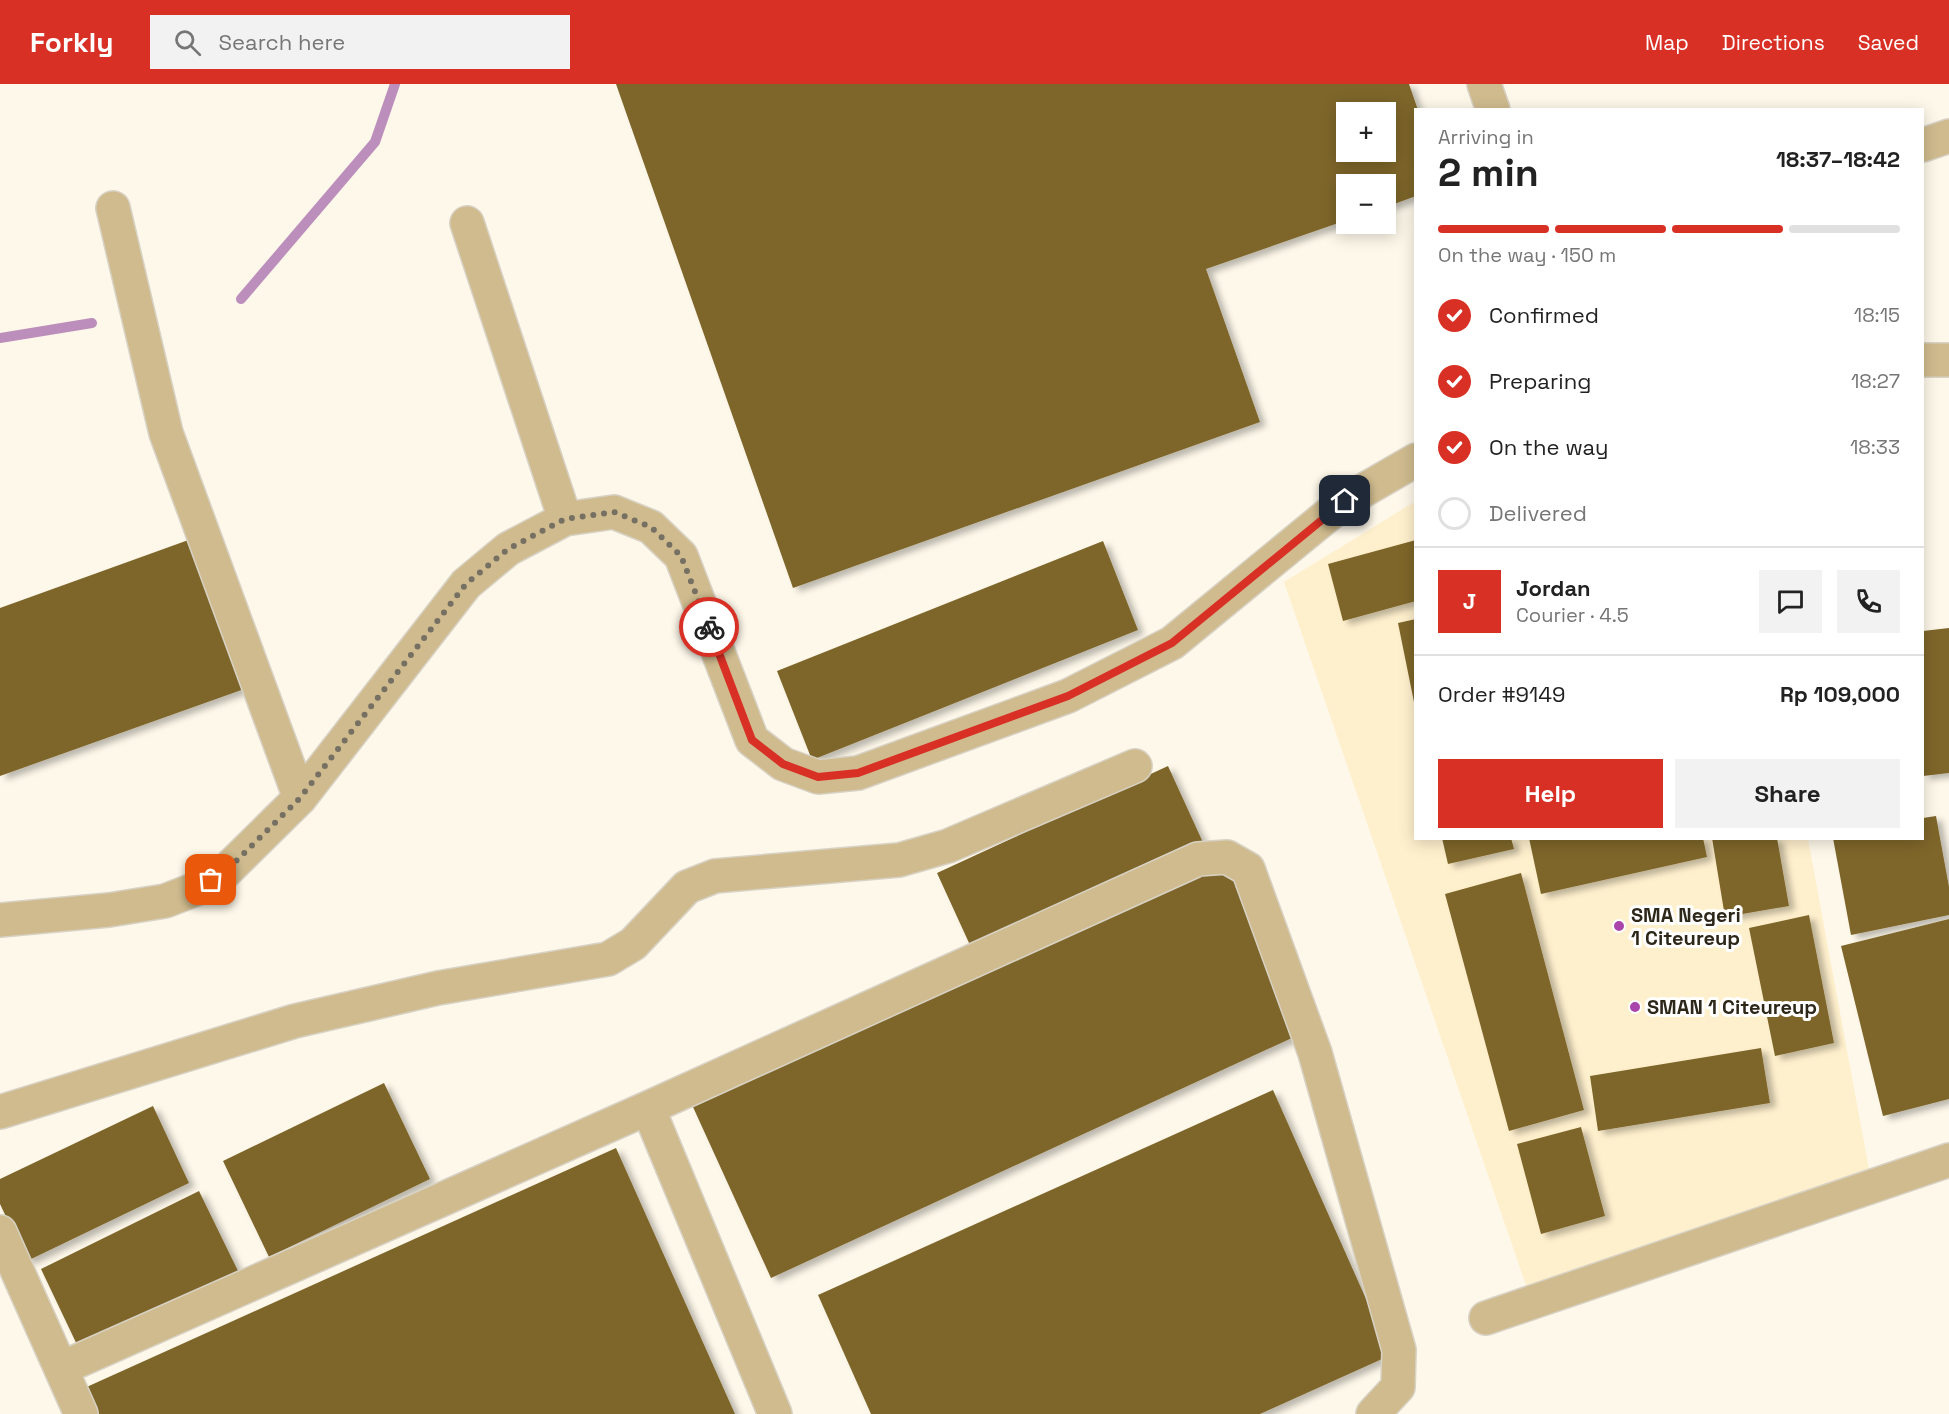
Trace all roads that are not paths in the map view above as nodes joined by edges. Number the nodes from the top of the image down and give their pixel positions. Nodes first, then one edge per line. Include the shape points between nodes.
1 (1484, 84) edge
2 (1493, 108) edge
3 (1949, 136) edge
4 (1924, 145) edge
5 (112, 208) dead end
6 (467, 223) dead end
7 (1924, 360) edge
8 (1949, 360) edge
9 (1414, 461) edge
10 (565, 519) junction
11 (1135, 766) dead end
12 (300, 798) junction
13 (0, 920) edge
14 (648, 1108) junction
15 (0, 1112) edge
16 (1949, 1160) edge
17 (0, 1232) edge
18 (1486, 1318) dead end
19 (62, 1368) junction
20 (81, 1414) edge
21 (775, 1414) edge
22 (1373, 1414) edge

1 - 2 street
3 - 4 street
5 - 12 street via 166,433
6 - 10 street
7 - 8 street
9 - 10 street via 1345,501 1172,643 1068,696 858,773 818,777 783,764 752,740 681,556 651,527 614,512
10 - 12 street via 508,549 466,584
11 - 15 street via 948,846 899,860 715,876 687,887 633,944 608,959 438,988 295,1021
12 - 13 street via 225,872 165,902
14 - 19 street
14 - 21 street
14 - 22 street via 1198,860 1227,857 1248,869 1315,1053 1399,1350 1398,1387
16 - 18 street
17 - 19 street
19 - 20 street

